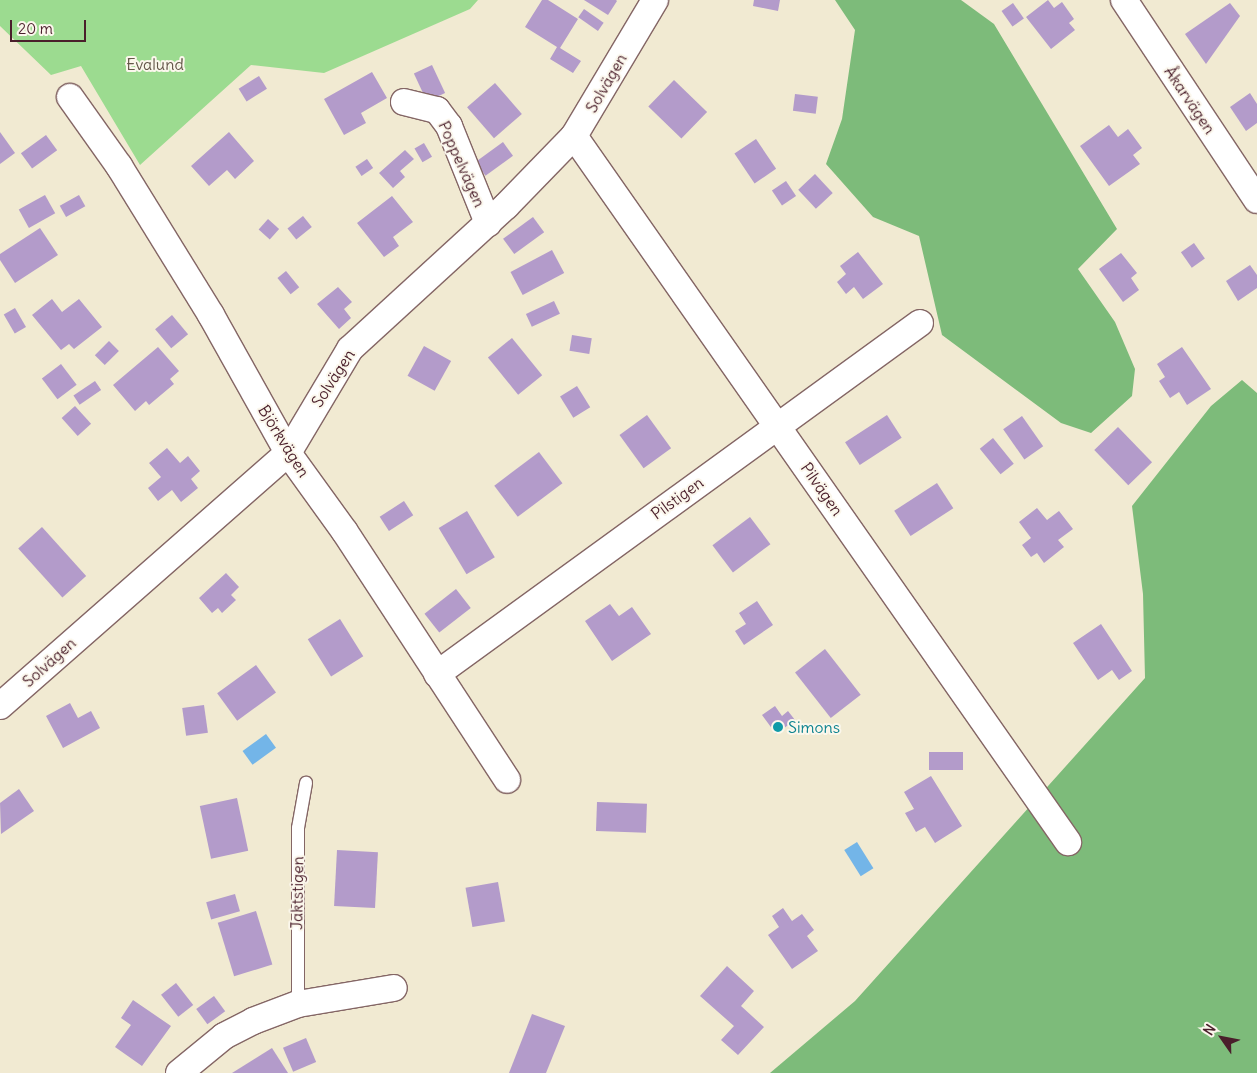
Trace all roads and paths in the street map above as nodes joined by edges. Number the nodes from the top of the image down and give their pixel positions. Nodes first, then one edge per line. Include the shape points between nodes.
1 (654, 0) edge
2 (1124, 0) edge
3 (70, 97) dead end
4 (404, 102) dead end
5 (574, 136) junction
6 (1257, 200) edge
7 (488, 223) junction
8 (920, 323) dead end
9 (778, 425) junction
10 (288, 453) junction
11 (437, 674) junction
12 (0, 706) edge
13 (506, 780) dead end
14 (306, 783) dead end
15 (1068, 842) dead end
16 (394, 988) dead end
17 (298, 1004) junction
18 (179, 1073) edge

1 - 5 street, Solvägen
2 - 6 street, Åkarvägen
3 - 10 street, Björkvägen via 119,166 211,315
4 - 7 street, Poppelvägen via 437,110 449,126
5 - 7 street, Solvägen
5 - 9 street, Pilvägen
7 - 10 street, Solvägen via 350,348
8 - 9 street, Pilstigen
9 - 11 street, Pilstigen
9 - 15 street, Pilvägen
10 - 11 street, Björkvägen via 345,532
10 - 12 street, Solvägen
11 - 13 street, Björkvägen
14 - 17 lane, Jaktstigen via 298,828
16 - 17 street
17 - 18 street via 224,1036

